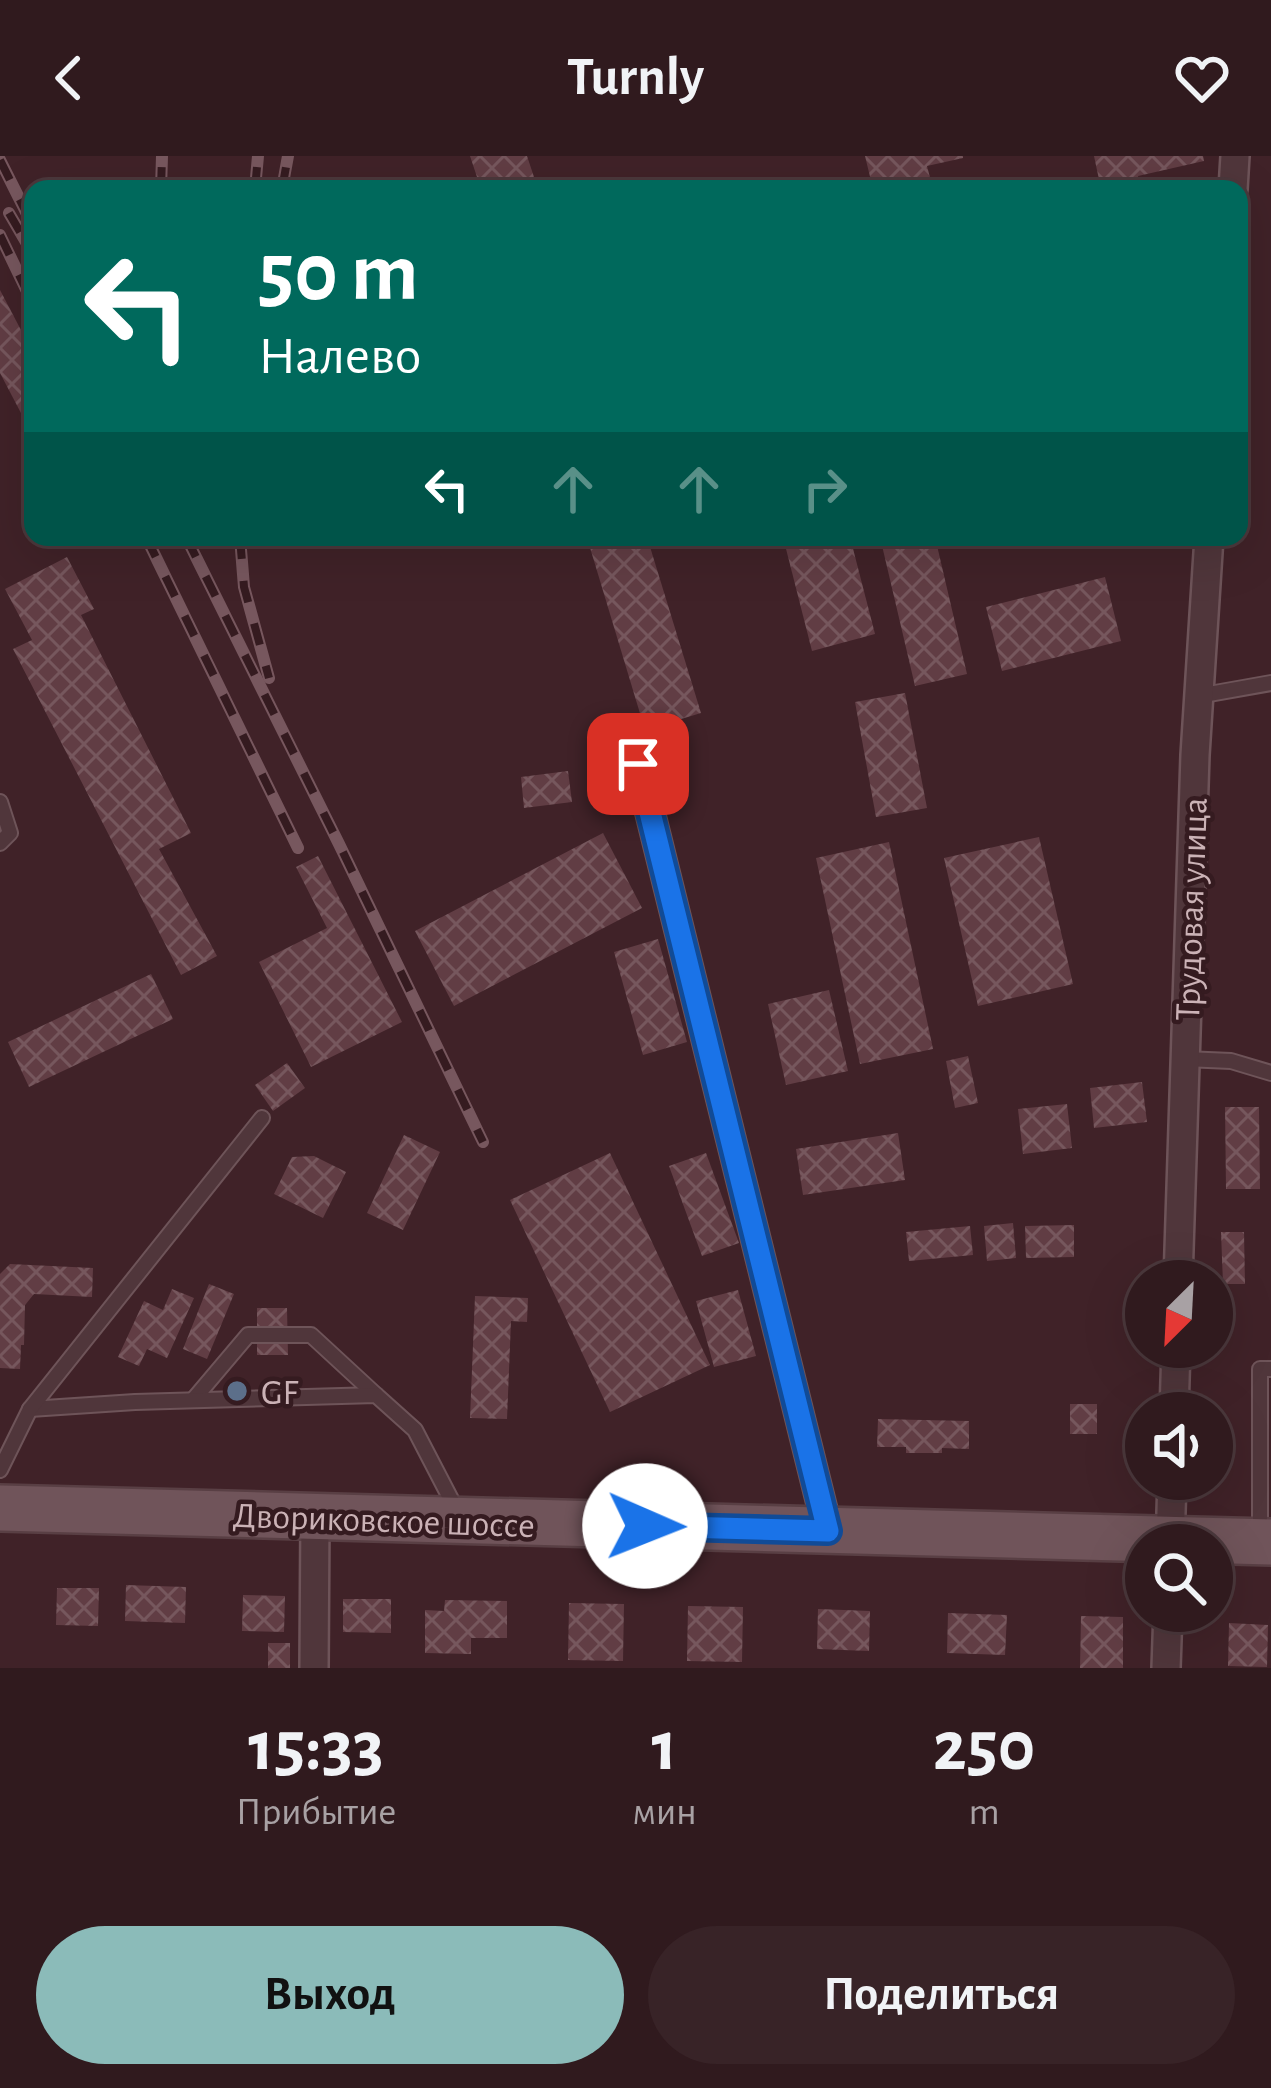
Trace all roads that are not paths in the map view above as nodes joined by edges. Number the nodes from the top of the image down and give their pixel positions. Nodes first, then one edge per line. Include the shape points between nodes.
1 (1208, 546) edge
2 (1271, 683) edge
3 (1198, 696) junction
4 (638, 764) dead end
5 (0, 802) edge
6 (0, 843) edge
7 (1185, 1059) junction
8 (1271, 1073) edge
9 (262, 1118) dead end
10 (1179, 1260) edge
11 (1271, 1369) edge
12 (376, 1395) junction
13 (194, 1400) junction
14 (30, 1409) junction
15 (0, 1470) edge
16 (0, 1508) edge
17 (315, 1517) junction
18 (462, 1521) junction
19 (828, 1531) junction
20 (1125, 1541) edge
21 (1233, 1542) edge
22 (1266, 1542) edge
23 (1167, 1632) edge
24 (314, 1668) edge
25 (1166, 1668) edge

1 - 3 street, Трудовая улица
2 - 3 lane
3 - 7 street, Трудовая улица
4 - 19 street
5 - 6 lane via 10,833
7 - 8 lane via 1231,1060
7 - 10 street, Трудовая улица
9 - 14 lane
11 - 22 lane via 1260,1369
12 - 13 lane
12 - 13 lane via 311,1335 248,1335
12 - 18 lane via 415,1430
13 - 14 lane
14 - 15 lane
16 - 17 main road, Двориковское шоссе
17 - 18 main road, Двориковское шоссе
17 - 24 street
18 - 19 main road, Двориковское шоссе
19 - 20 main road, Двориковское шоссе
21 - 22 main road, Двориковское шоссе
23 - 25 street

